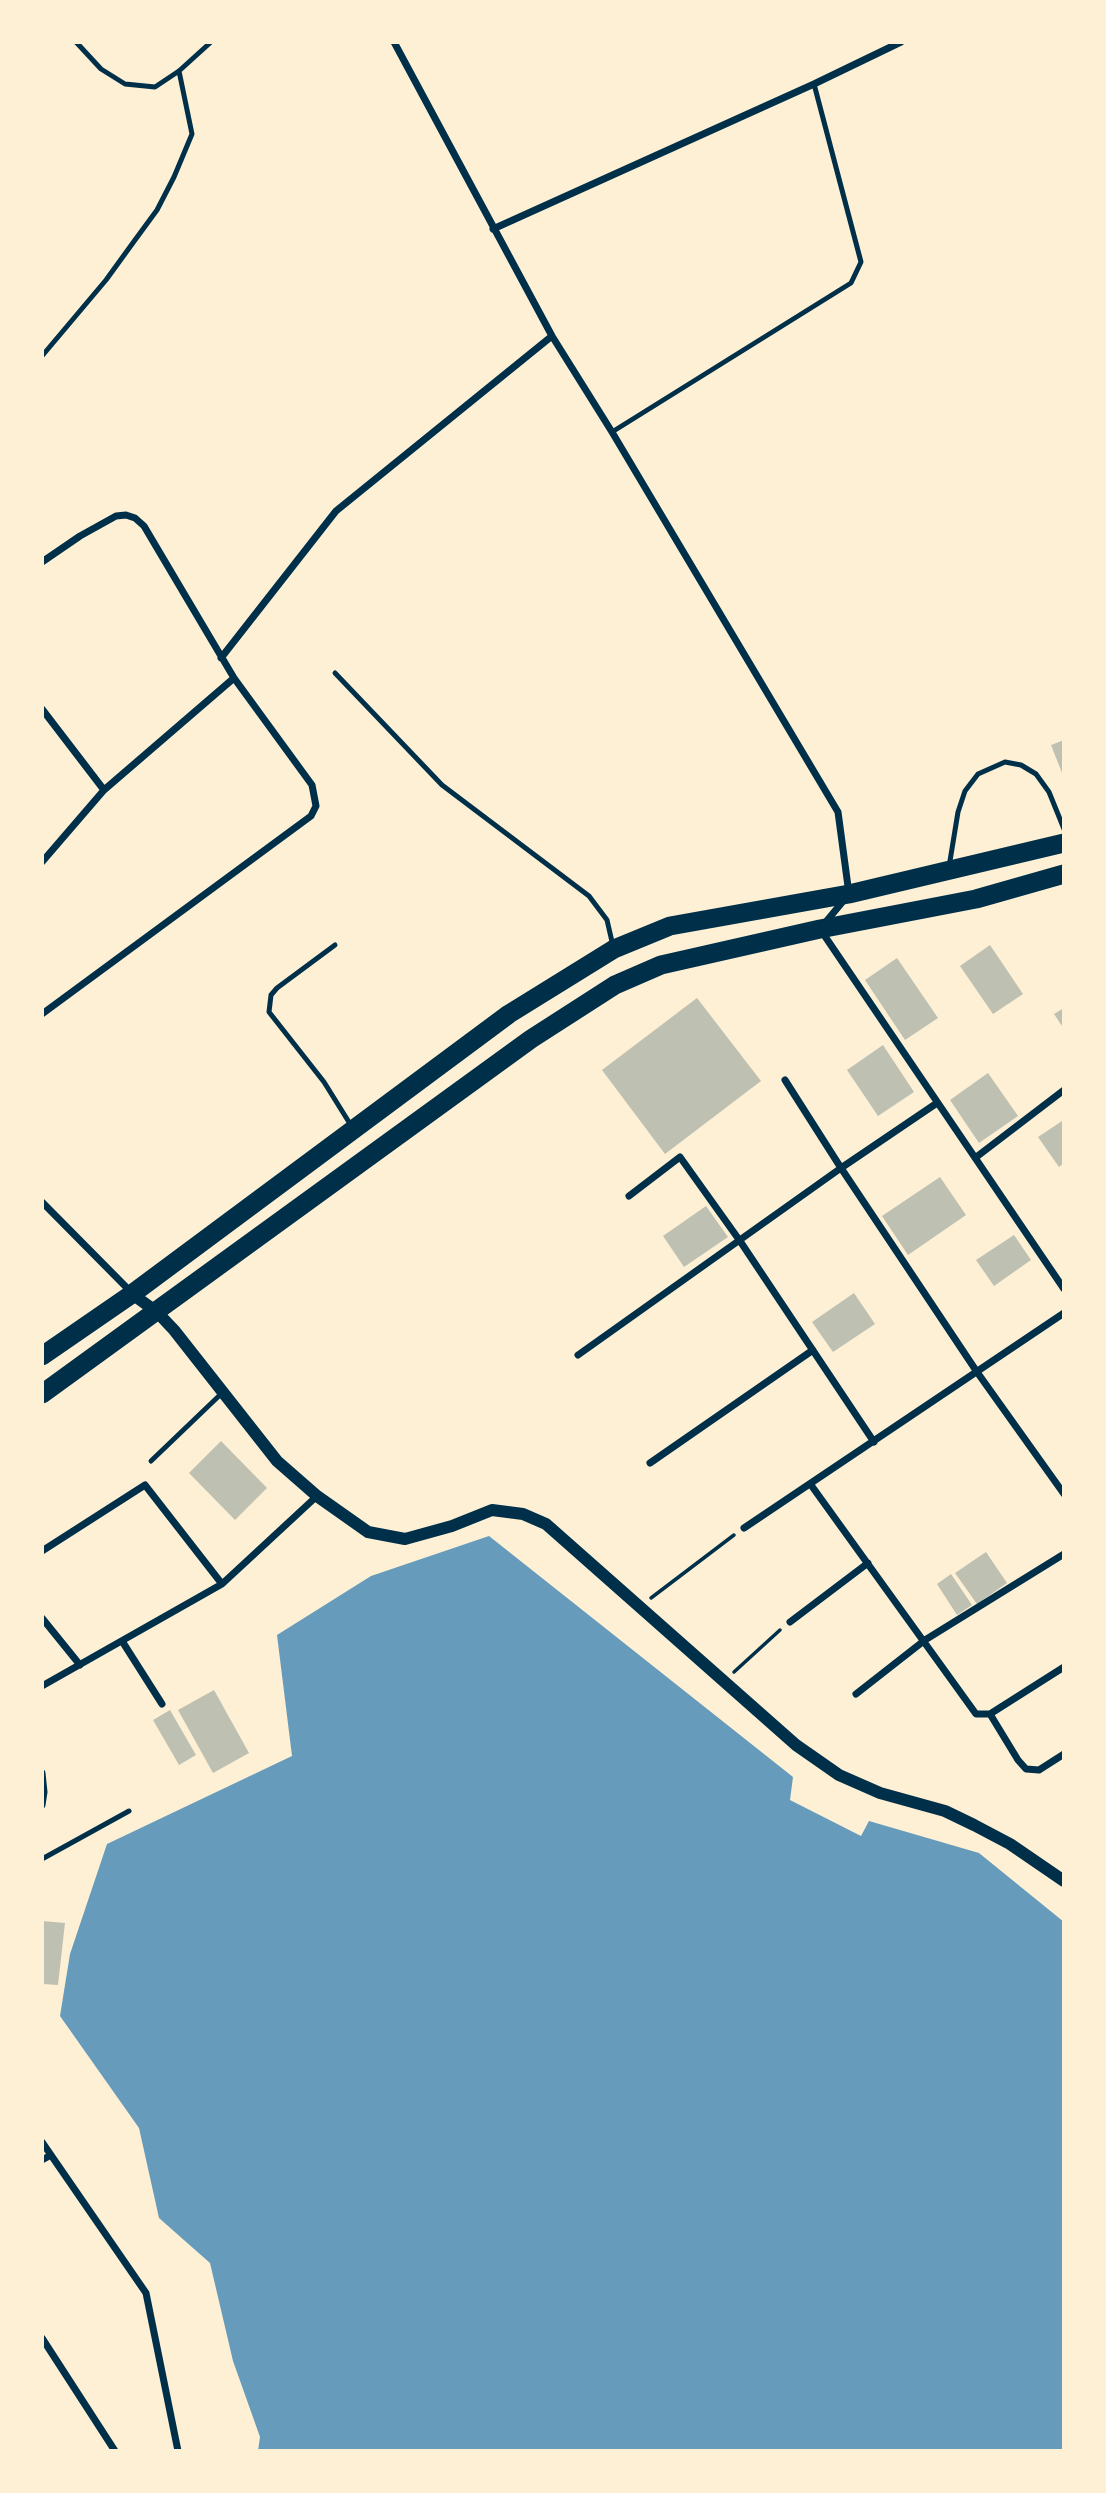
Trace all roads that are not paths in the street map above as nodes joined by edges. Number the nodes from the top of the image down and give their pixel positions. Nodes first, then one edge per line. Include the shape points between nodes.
1 (76, 42) edge
2 (211, 42) edge
3 (394, 42) edge
4 (901, 42) edge
5 (178, 71) junction
6 (814, 84) junction
7 (494, 229) junction
8 (552, 336) junction
9 (42, 356) edge
10 (612, 432) junction
11 (42, 562) edge
12 (221, 658) junction
13 (335, 673) dead end
14 (234, 678) junction
15 (42, 709) edge
16 (104, 790) junction
17 (1064, 829) edge
18 (1064, 843) edge
19 (42, 862) edge
20 (949, 870) junction
21 (1064, 874) edge
22 (849, 894) junction
23 (820, 929) junction
24 (335, 945) dead end
25 (614, 950) junction
26 (42, 1014) edge
27 (785, 1080) dead end
28 (1064, 1090) edge
29 (937, 1103) junction
30 (354, 1129) junction
31 (975, 1158) junction
32 (841, 1168) junction
33 (629, 1196) dead end
34 (42, 1202) edge
35 (740, 1241) junction
36 (1064, 1289) edge
37 (132, 1294) junction
38 (157, 1312) junction
39 (1064, 1313) edge
40 (813, 1350) junction
41 (578, 1355) dead end
42 (42, 1356) edge
43 (977, 1372) junction
44 (222, 1393) junction
45 (42, 1394) edge
46 (874, 1442) junction
47 (151, 1461) dead end
48 (650, 1463) dead end
49 (811, 1485) junction
50 (1064, 1494) edge
51 (317, 1496) junction
52 (744, 1528) road end
53 (42, 1551) edge
54 (1064, 1554) edge
55 (869, 1563) junction
56 (222, 1584) junction
57 (42, 1618) edge
58 (790, 1622) road end
59 (925, 1640) junction
60 (122, 1641) junction
61 (80, 1665) junction
62 (1064, 1667) edge
63 (42, 1686) edge
64 (856, 1694) dead end
65 (162, 1704) dead end
66 (990, 1714) junction
67 (1064, 1754) edge
68 (42, 1773) edge
69 (42, 1805) edge
70 (128, 1811) dead end
71 (42, 1859) edge
72 (1064, 1881) edge
73 (42, 2142) edge
74 (51, 2154) junction
75 (42, 2160) edge
76 (42, 2338) edge
77 (115, 2451) edge
78 (178, 2451) edge

1 - 5 lane via 101,69 125,84 155,87
2 - 5 lane
3 - 7 street
4 - 6 street
5 - 9 lane via 192,134 174,177 128,250
6 - 7 street
6 - 10 lane via 861,262 851,283
7 - 8 street
8 - 10 street
8 - 12 street via 336,511
10 - 22 street via 838,812
11 - 12 street via 116,516 135,519 144,526
12 - 14 street
13 - 25 lane via 442,785 589,896 607,920
14 - 16 street
14 - 26 street via 312,785 316,806 311,816
15 - 16 street
16 - 19 street
17 - 20 lane via 1036,774 1004,762 978,774 965,791
18 - 20 highway
20 - 22 highway
21 - 23 highway via 976,899
22 - 23 street
22 - 25 highway via 670,926
23 - 29 street
23 - 38 highway via 661,965 615,985 531,1039
24 - 30 lane via 277,988 271,995 270,1012
25 - 30 highway via 509,1014
27 - 32 street
28 - 31 street
29 - 31 street
29 - 32 street
30 - 37 highway
31 - 36 street
32 - 35 street
32 - 43 street
33 - 35 street via 680,1157
34 - 37 street
35 - 40 street
35 - 41 street
37 - 38 street
37 - 42 highway
38 - 44 street
38 - 45 highway
39 - 43 street
40 - 46 street
40 - 48 street
43 - 46 street
43 - 50 street
44 - 47 lane
44 - 51 street via 277,1461
46 - 49 street
49 - 52 street
49 - 55 street
51 - 56 street
51 - 72 street via 368,1532 405,1539 492,1510 523,1514 547,1524 796,1745 839,1775 880,1793 945,1811 1010,1844
53 - 56 street via 145,1485
54 - 59 street
55 - 58 street
55 - 59 street
56 - 60 street
57 - 61 street
59 - 64 street
59 - 66 street via 976,1714
60 - 61 street
60 - 65 street
61 - 63 street
62 - 66 street
66 - 67 street via 1026,1769 1039,1770
68 - 69 street
70 - 71 lane
73 - 74 street
74 - 75 street
74 - 78 street via 146,2293
76 - 77 street

